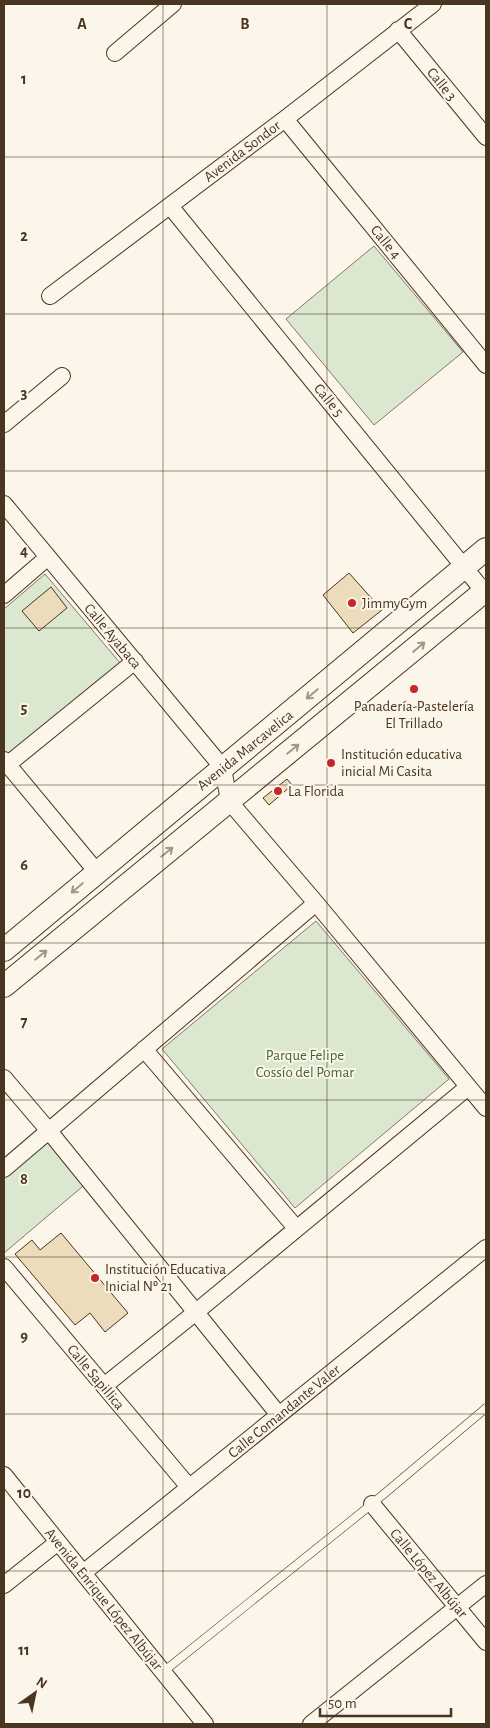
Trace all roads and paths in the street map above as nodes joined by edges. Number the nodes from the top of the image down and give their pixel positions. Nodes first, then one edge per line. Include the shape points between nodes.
1 (173, 4) edge
2 (433, 4) edge
3 (398, 30) junction
4 (115, 53) dead end
5 (285, 119) junction
6 (486, 137) edge
7 (170, 206) junction
8 (50, 296) dead end
9 (486, 365) edge
10 (62, 376) dead end
11 (4, 424) edge
12 (4, 504) edge
13 (486, 549) edge
14 (48, 557) junction
15 (465, 566) junction
16 (486, 592) edge
17 (4, 595) edge
18 (135, 661) junction
19 (5, 763) edge
20 (223, 768) junction
21 (229, 801) junction
22 (96, 872) junction
23 (316, 903) junction
24 (4, 950) edge
25 (4, 986) edge
26 (144, 1049) junction
27 (4, 1078) edge
28 (468, 1087) junction
29 (486, 1108) edge
30 (49, 1131) junction
31 (4, 1169) edge
32 (296, 1228) junction
33 (486, 1248) edge
34 (4, 1267) edge
35 (10, 1286) edge
36 (196, 1312) junction
37 (104, 1386) junction
38 (486, 1408) edge
39 (279, 1415) junction
40 (4, 1475) edge
41 (189, 1487) junction
42 (372, 1504) junction
43 (58, 1542) junction
44 (83, 1573) junction
45 (486, 1584) edge
46 (4, 1585) edge
47 (458, 1607) junction
48 (486, 1642) edge
49 (162, 1672) junction
50 (205, 1724) edge
51 (311, 1724) edge

1 - 4 street
2 - 3 street, Avenida Sondor
3 - 5 street, Avenida Sondor
3 - 6 street, Calle 3
5 - 7 street, Avenida Sondor
5 - 9 street, Calle 4
7 - 8 street, Avenida Sondor
7 - 15 street, Calle 5
10 - 11 street
12 - 14 street, Calle Ayabaca
13 - 15 street, Avenida Marcavelica
14 - 17 street
14 - 18 street, Calle Ayabaca
15 - 16 street, Calle 5
15 -> 20 street, Avenida Marcavelica
21 -> 16 street, Avenida Marcavelica
18 - 19 street
18 - 20 street, Calle Ayabaca
19 - 22 street
20 - 21 street
20 - 22 street, Avenida Marcavelica
21 - 23 street
25 -> 21 street, Avenida Marcavelica
22 -> 24 street, Avenida Marcavelica
23 - 26 street
23 - 28 street
26 - 30 street
26 - 32 street
27 - 30 street
28 - 29 street
28 - 32 street
30 - 31 street
30 - 36 street
32 - 36 street
33 - 39 street, Calle Comandante Valer
34 - 35 street, Calle Sapillica
35 - 37 street, Calle Sapillica
36 - 37 street
36 - 39 street
37 - 41 street, Calle Sapillica
38 - 42 lane
39 - 41 street, Calle Comandante Valer
40 - 43 street, Avenida Enrique López Albújar
41 - 44 street, Calle Comandante Valer
42 - 47 street, Calle López Albújar
42 - 49 lane
43 - 44 street, Avenida Enrique López Albújar
43 - 46 street
44 - 49 street, Avenida Enrique López Albújar
45 - 47 street
47 - 48 street, Calle López Albújar
47 - 51 street
49 - 50 street, Avenida Enrique López Albújar

